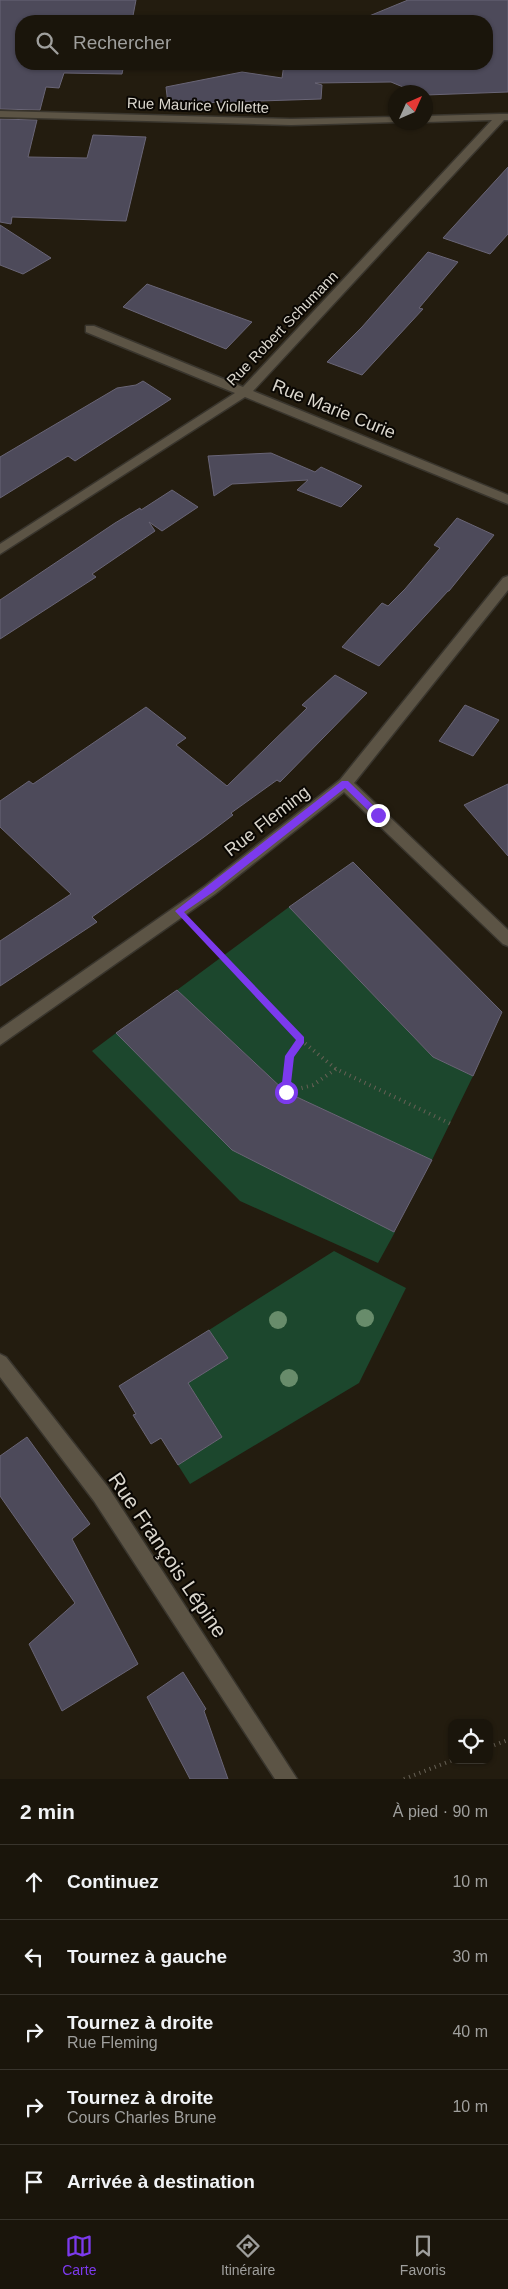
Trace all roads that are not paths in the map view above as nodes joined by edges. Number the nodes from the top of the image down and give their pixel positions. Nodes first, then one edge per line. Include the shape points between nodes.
1 (0, 114) edge
2 (505, 117) edge
3 (433, 119) edge
4 (388, 120) edge
5 (90, 329) dead end
6 (246, 391) junction
7 (508, 500) edge
8 (0, 550) edge
9 (508, 581) edge
10 (345, 784) junction
11 (508, 940) edge
12 (0, 1038) edge
13 (0, 1363) edge
14 (287, 1779) edge

1 - 4 street, Rue Maurice Viollette via 291,122
2 - 3 street
2 - 6 street, Rue Robert Schumann
5 - 6 street, Rue Marie Curie
6 - 7 street, Rue Marie Curie
6 - 8 street, Rue Robert Schumann
9 - 10 street, Rue Fleming
10 - 11 street
10 - 12 street, Rue Fleming via 210,890
13 - 14 street, Rue François Lépine via 101,1494

